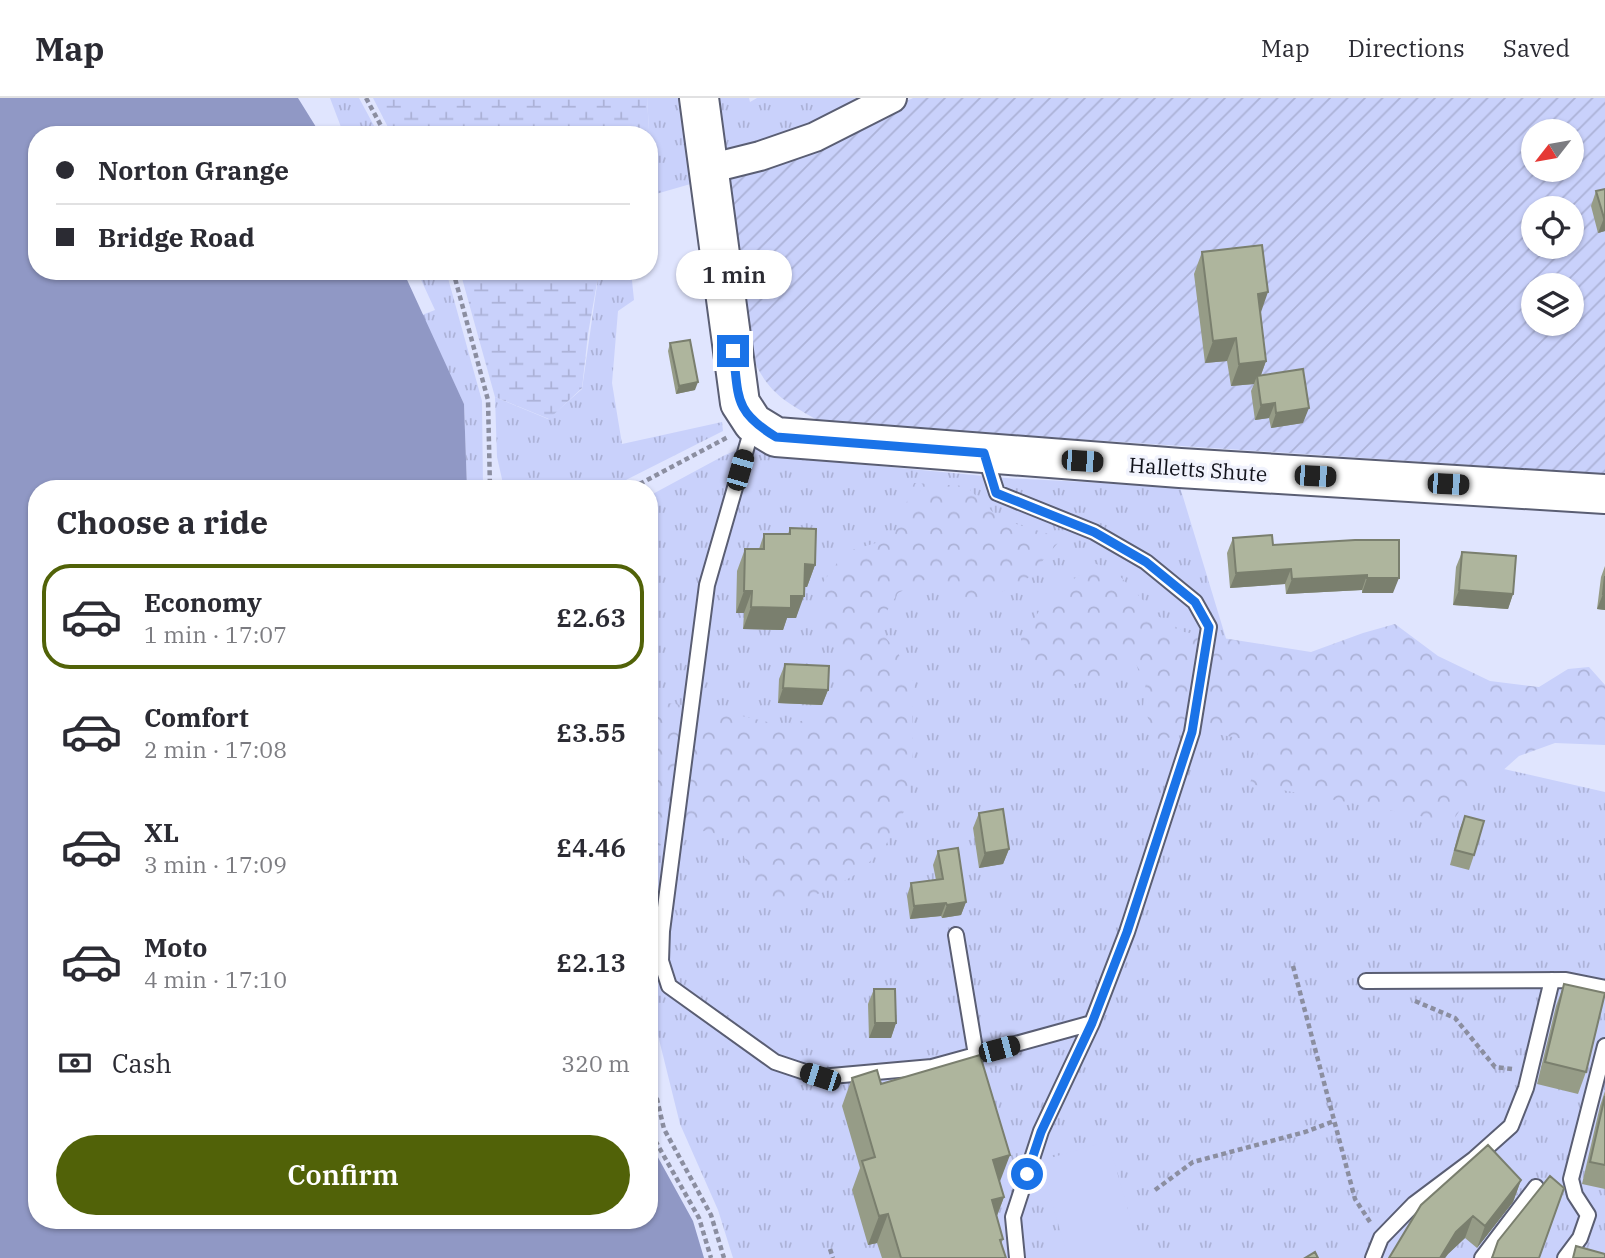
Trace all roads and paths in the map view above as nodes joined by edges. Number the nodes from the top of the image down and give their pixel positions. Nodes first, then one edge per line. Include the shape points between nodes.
1 (366, 98) edge
2 (699, 98) edge
3 (892, 98) edge
4 (381, 126) edge
5 (708, 169) junction
6 (455, 280) edge
7 (753, 423) junction
8 (984, 453) junction
9 (491, 480) edge
10 (647, 480) edge
11 (1605, 494) edge
12 (956, 934) dead end
13 (1293, 966) dead end
14 (1552, 980) junction
15 (1366, 981) joint
16 (1605, 988) edge
17 (1092, 1023) junction
18 (1605, 1046) edge
19 (976, 1055) junction
20 (1531, 1071) junction
21 (658, 1103) edge
22 (1334, 1121) junction
23 (658, 1146) edge
24 (1536, 1187) dead end
25 (1155, 1190) dead end
26 (1381, 1238) junction
27 (830, 1249) dead end
28 (710, 1258) edge
29 (724, 1258) edge
30 (833, 1258) edge
31 (1017, 1258) edge
32 (1373, 1258) edge
33 (1482, 1258) edge
34 (1565, 1258) edge

1 - 4 path
2 - 5 main road
3 - 5 street via 815,137
5 - 7 main road via 740,403
6 - 9 path via 488,400
7 - 8 main road, Halletts Shute via 776,437
7 - 10 path
7 - 19 lane via 707,585 662,931 661,961 669,986 775,1062 820,1077 932,1067
8 - 11 main road, Halletts Shute
8 - 17 lane via 996,493 1094,532 1146,562 1195,602 1209,627 1192,732 1127,932
12 - 19 lane
13 - 22 path
14 - 15 lane
14 - 16 lane
14 - 20 lane
15 - 20 path via 1455,1018 1495,1067
17 - 19 lane
17 - 31 lane via 1041,1132 1013,1217
18 - 34 lane via 1572,1180 1575,1195 1588,1215 1580,1238
20 - 26 lane via 1511,1126 1414,1204
21 - 29 path via 664,1129 711,1215
22 - 25 path via 1193,1162
22 - 26 path via 1355,1199
23 - 28 path via 699,1218
24 - 33 lane
26 - 32 lane
27 - 30 path

